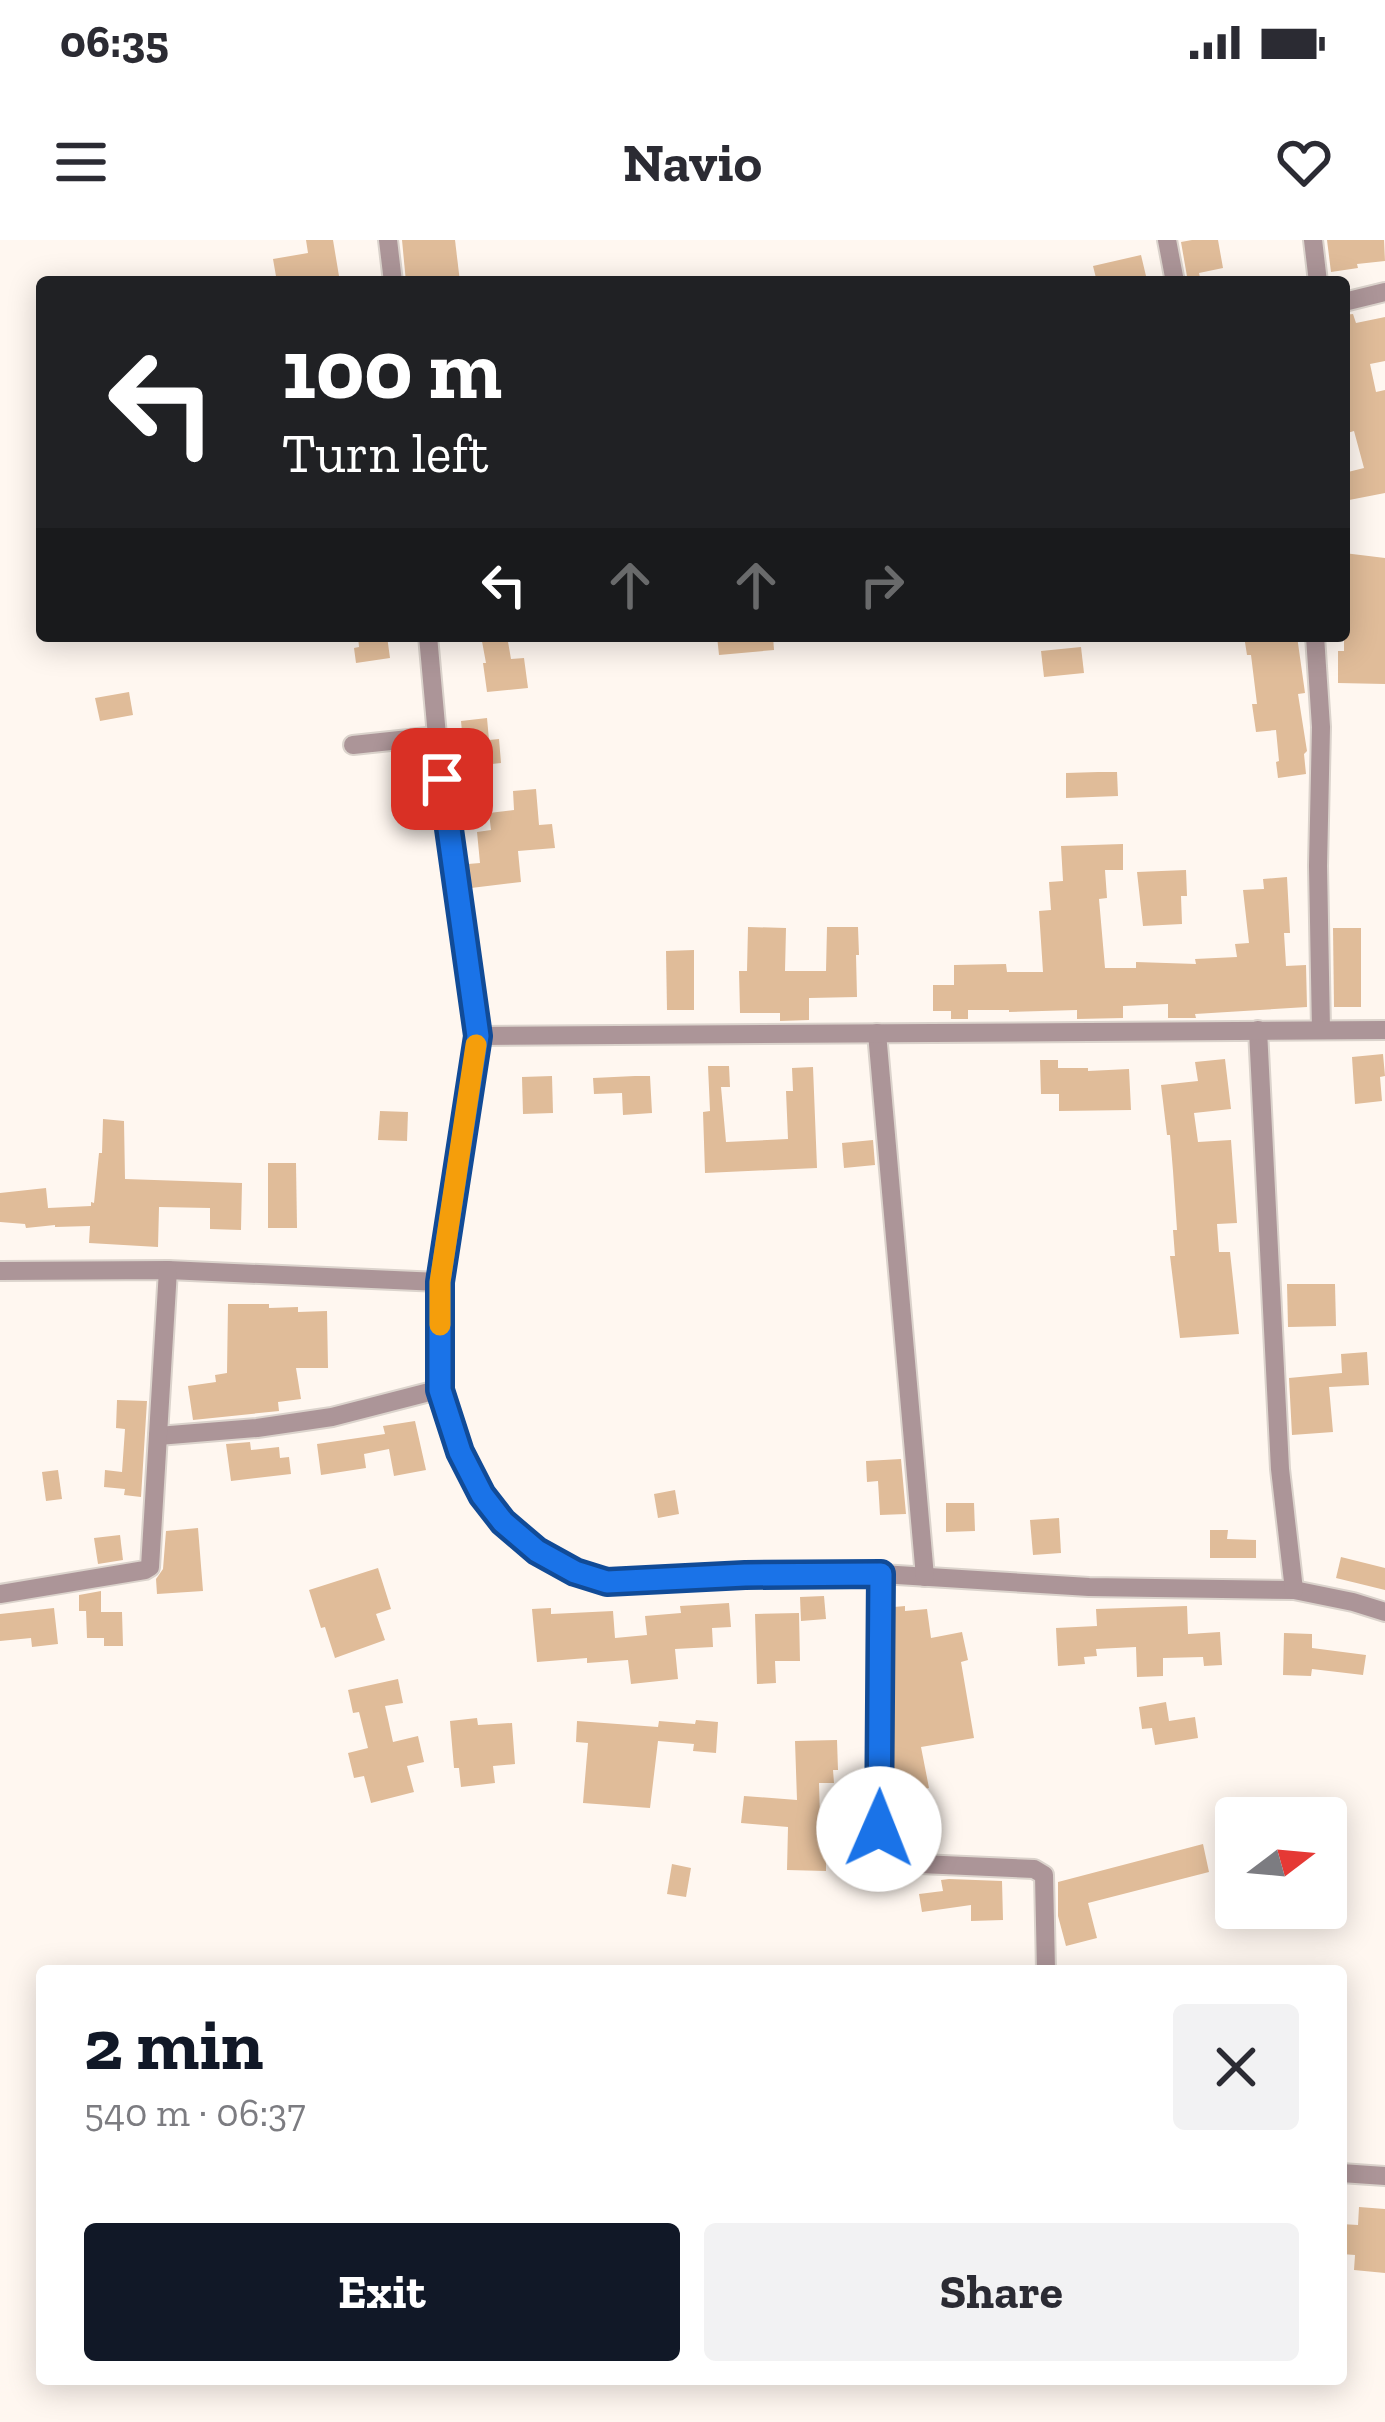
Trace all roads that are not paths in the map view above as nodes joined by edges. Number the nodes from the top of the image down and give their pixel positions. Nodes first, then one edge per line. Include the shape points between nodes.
1 (388, 240) edge
2 (1167, 240) edge
3 (1313, 240) edge
4 (392, 276) edge
5 (1174, 276) edge
6 (1317, 276) edge
7 (1385, 292) edge
8 (1350, 301) edge
9 (429, 642) edge
10 (1316, 642) edge
11 (437, 736) junction
12 (353, 745) dead end
13 (1258, 1030) junction
14 (1321, 1030) junction
15 (1385, 1030) edge
16 (877, 1033) junction
17 (478, 1036) junction
18 (168, 1270) junction
19 (0, 1271) edge
20 (440, 1282) junction
21 (440, 1390) junction
22 (158, 1436) junction
23 (881, 1574) junction
24 (925, 1577) junction
25 (1294, 1590) junction
26 (0, 1594) edge
27 (1385, 1612) edge
28 (1046, 1965) edge
29 (1347, 2173) edge
30 (1385, 2176) edge

1 - 4 street
2 - 5 street
3 - 6 street
7 - 8 street
9 - 11 street
10 - 14 street
11 - 12 street
11 - 17 street
13 - 14 street
13 - 16 street
13 - 25 street via 1280,1469
14 - 15 street
16 - 17 street
16 - 24 street
17 - 20 street
18 - 19 street
18 - 20 street
18 - 22 street
20 - 21 street
21 - 22 street via 332,1417
21 - 23 street via 482,1495 537,1551 575,1572 607,1582
22 - 26 street via 150,1567
23 - 24 street
23 - 28 street via 880,1847 897,1863 1044,1875
24 - 25 street
25 - 27 street
29 - 30 street

